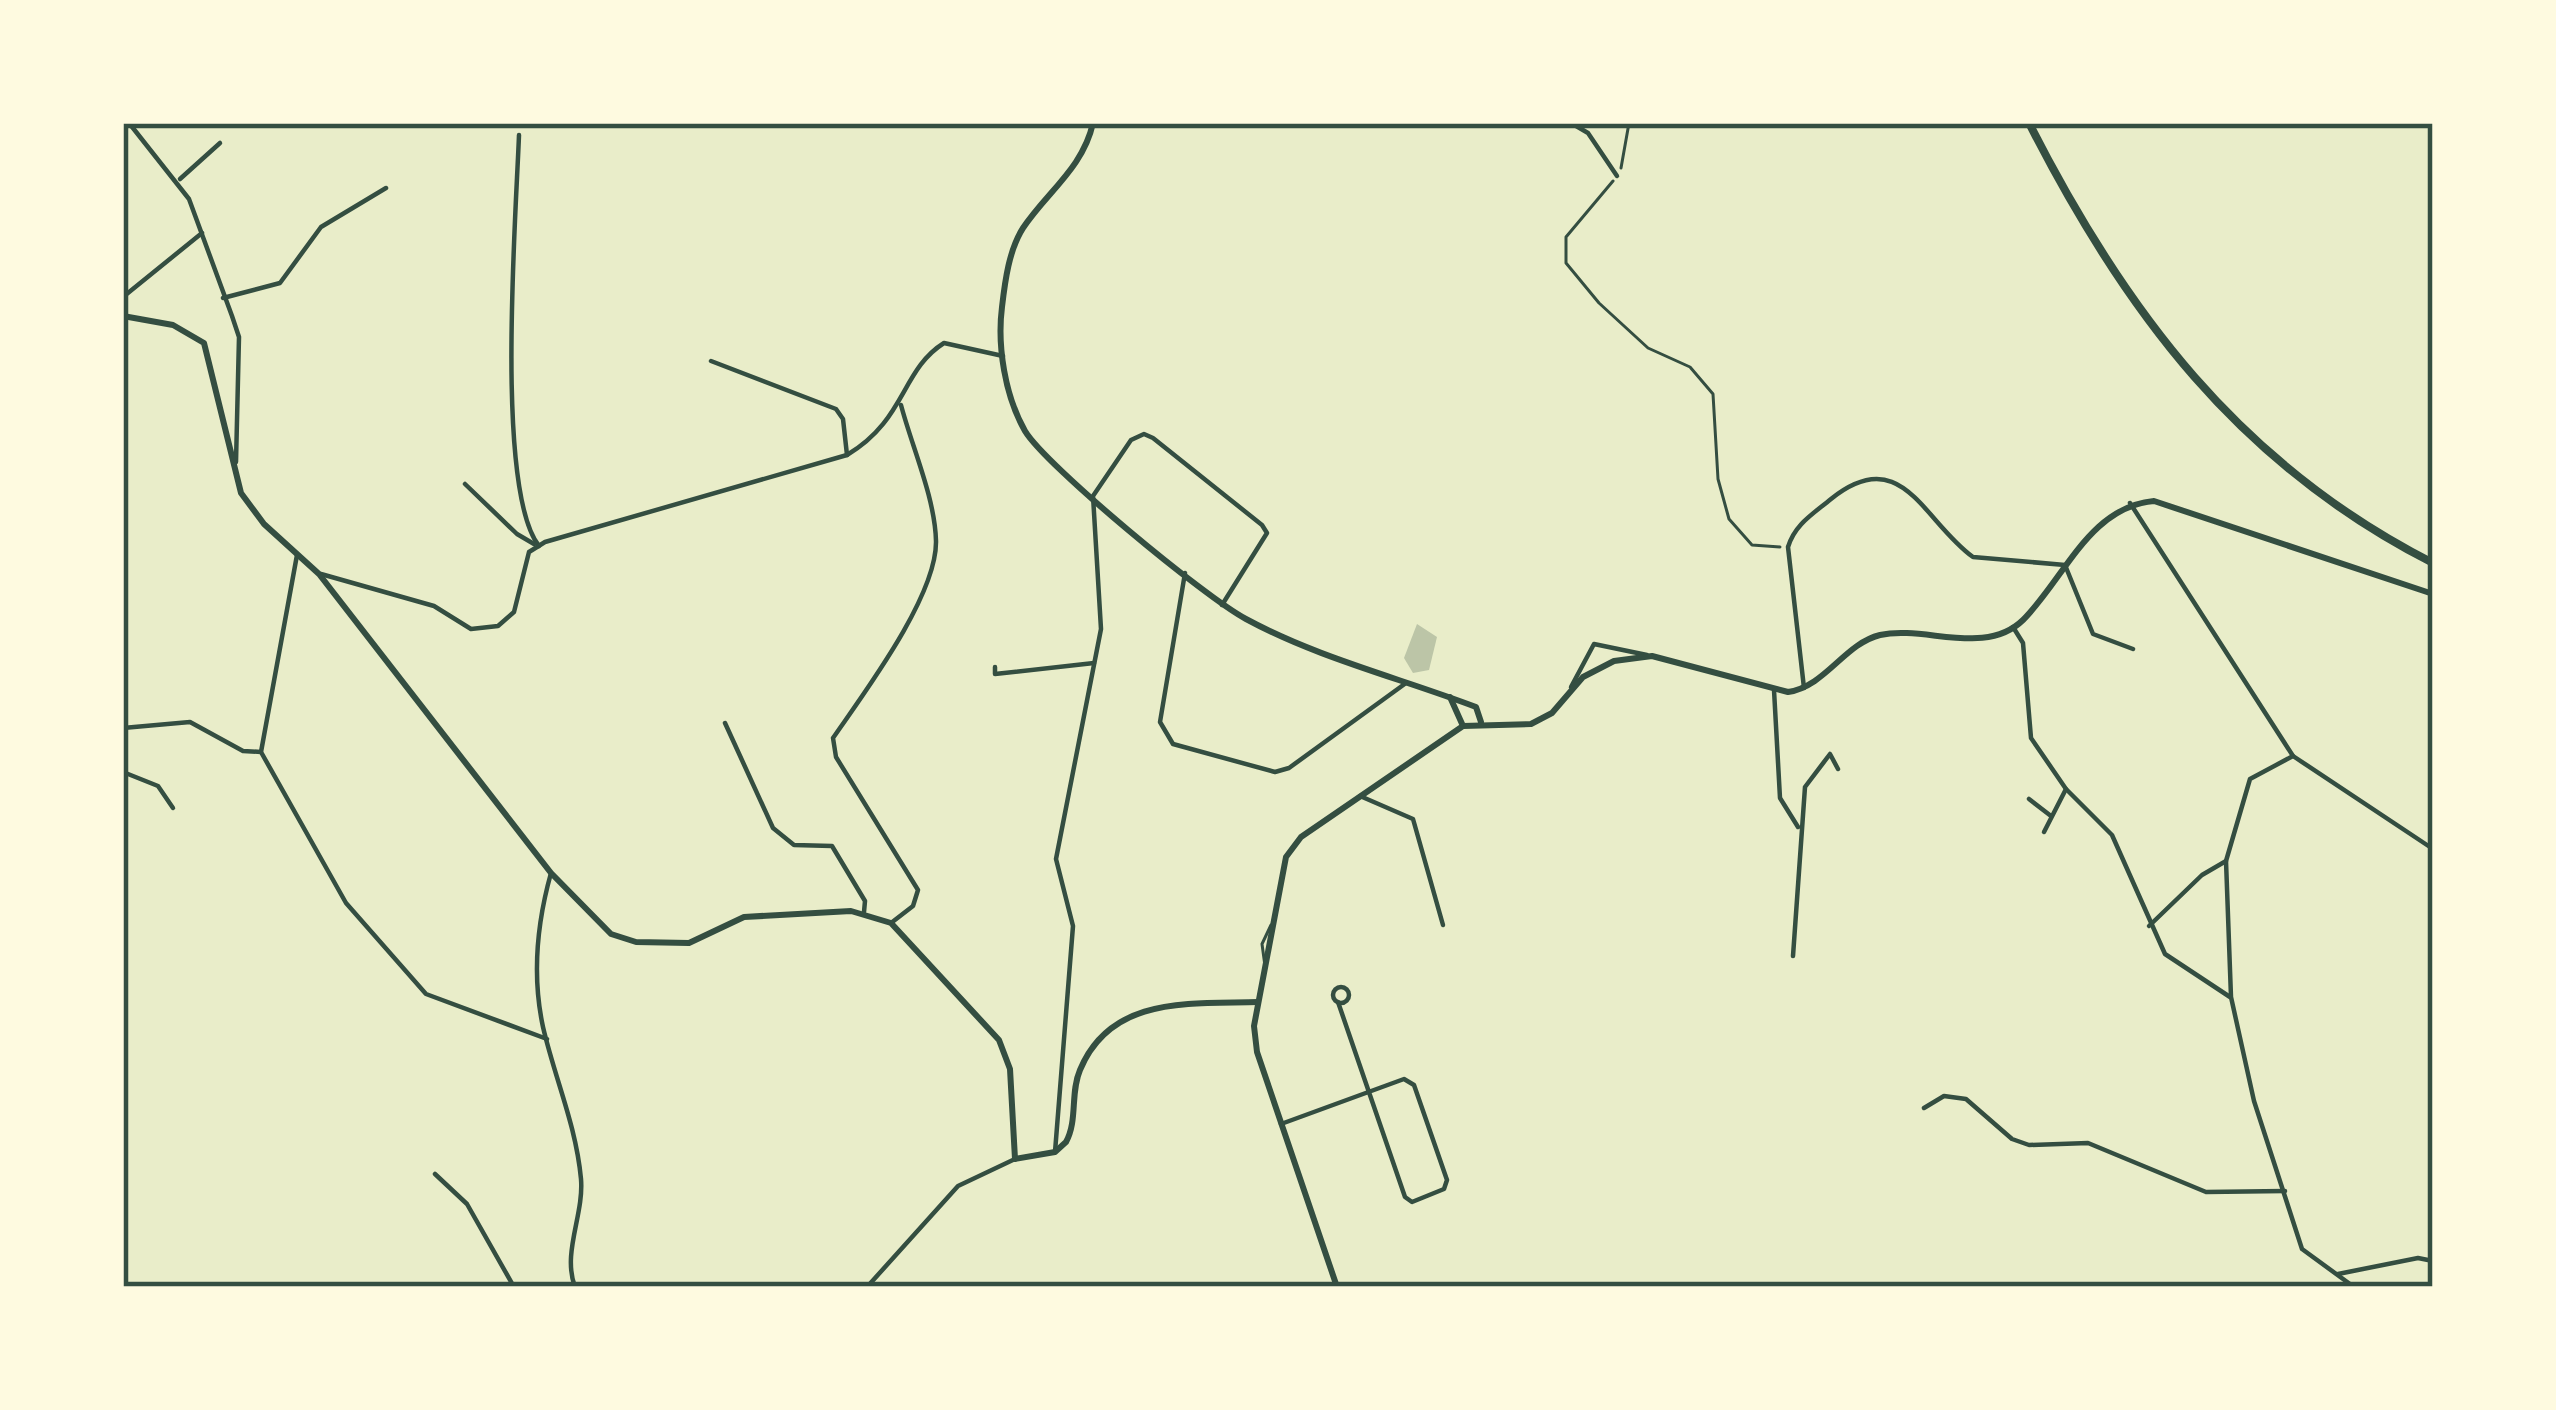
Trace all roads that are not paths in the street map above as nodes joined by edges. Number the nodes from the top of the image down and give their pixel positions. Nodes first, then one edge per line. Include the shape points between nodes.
1 (129, 123) edge
2 (1093, 123) edge
3 (1571, 123) edge
4 (2029, 123) edge
5 (519, 135) dead end
6 (220, 143) dead end
7 (1616, 176) road end
8 (178, 181) junction
9 (386, 188) dead end
10 (203, 232) junction
11 (123, 297) edge
12 (223, 298) junction
13 (123, 316) edge
14 (1003, 356) junction
15 (710, 361) dead end
16 (901, 405) junction
17 (847, 455) junction
18 (236, 474) junction
19 (465, 484) dead end
20 (1093, 496) junction
21 (2130, 503) junction
22 (539, 546) junction
23 (297, 556) junction
24 (2433, 563) edge
25 (2066, 565) junction
26 (1184, 573) junction
27 (319, 574) junction
28 (2433, 594) edge
29 (1222, 605) junction
30 (2013, 627) junction
31 (2133, 649) dead end
32 (1652, 656) junction
33 (1094, 663) junction
34 (994, 667) dead end
35 (1406, 683) junction
36 (1804, 689) junction
37 (1774, 690) junction
38 (1569, 694) junction
39 (1450, 697) junction
40 (1481, 722) junction
41 (725, 723) dead end
42 (1462, 726) junction
43 (123, 728) edge
44 (261, 752) junction
45 (2293, 756) junction
46 (1838, 770) dead end
47 (123, 772) edge
48 (2066, 789) junction
49 (1360, 796) junction
50 (2029, 799) dead end
51 (172, 808) dead end
52 (2050, 816) junction
53 (1798, 827) junction
54 (2044, 832) dead end
55 (2433, 849) edge
56 (2226, 861) junction
57 (550, 873) junction
58 (864, 912) junction
59 (891, 923) junction
60 (1443, 925) dead end
61 (2149, 926) junction
62 (1793, 956) dead end
63 (2231, 997) junction
64 (1258, 1002) junction
65 (1337, 1002) dead end
66 (547, 1039) junction
67 (1367, 1092) junction
68 (1924, 1108) dead end
69 (1281, 1124) junction
70 (1055, 1151) junction
71 (1015, 1159) junction
72 (435, 1174) dead end
73 (2285, 1191) junction
74 (2433, 1261) edge
75 (2338, 1274) junction
76 (514, 1287) edge
77 (575, 1287) edge
78 (867, 1287) edge
79 (1336, 1287) edge
80 (2354, 1287) edge

1 - 8 street
2 - 14 street via 1081,156 1014,247
3 - 7 street via 1588,133
4 - 24 main road via 2128,298 2209,396 2329,500
5 - 22 street via 511,365 523,518
6 - 8 street
8 - 10 street
9 - 12 street via 321,227 280,283
10 - 11 street
10 - 12 street
12 - 18 street via 238,337
13 - 18 street via 173,325 204,343
14 - 16 street via 944,343 930,352
14 - 20 street via 1023,428
15 - 17 street via 836,409
16 - 17 street via 878,437
16 - 59 street via 936,537 934,562 892,652 833,738 836,757 918,890 913,906
17 - 22 street
18 - 23 street via 241,494
19 - 22 street
20 - 26 street
20 - 29 street via 1131,440 1144,434 1262,525 1262,546
20 - 33 street via 1101,629
21 - 25 street
21 - 28 street via 2154,501
21 - 45 street
22 - 27 street via 529,553 514,612 498,626 471,629 434,606
23 - 27 street
23 - 44 street
25 - 30 street
25 - 31 street via 2093,634
25 - 36 street via 1973,557 1939,518 1883,477 1859,477 1793,530 1788,547
26 - 29 street
26 - 35 street via 1160,722 1173,744 1275,772
27 - 57 street
29 - 35 street
30 - 36 street via 1984,637 1885,634 1864,641
30 - 48 street via 2023,643 2031,738
32 - 37 street
32 - 38 street via 1614,661
32 - 38 street via 1594,644
33 - 34 street via 995,674
33 - 70 street via 1056,860 1073,926
35 - 39 street
36 - 37 street
37 - 53 street via 1780,798
38 - 40 street via 1531,724
39 - 40 street via 1476,707
39 - 42 street
40 - 42 street
41 - 58 street via 773,828 794,845 832,846
42 - 49 street
43 - 44 street via 190,722 243,751
44 - 66 street via 346,903 426,994
45 - 55 street
45 - 56 street via 2250,779
46 - 53 street via 1830,754 1816,767
47 - 51 street via 158,786
48 - 52 street
48 - 61 street via 2112,835
49 - 60 street via 1414,819
49 - 64 street via 1286,857
50 - 52 street
52 - 54 street
53 - 62 street
56 - 61 street
56 - 63 street
57 - 58 street via 611,934 637,942 689,944 744,917
57 - 66 street via 536,927
58 - 59 street
59 - 71 street via 999,1040 1010,1069
61 - 63 street via 2165,954
63 - 73 street
64 - 69 street via 1257,1052
64 - 70 street via 1134,1012 1090,1049 1077,1076 1071,1132
65 - 67 street
66 - 77 street via 581,1180 570,1259
67 - 67 street via 1404,1079 1414,1084 1447,1180 1439,1195 1405,1197
67 - 69 street
68 - 73 street via 1944,1096 1966,1099 2012,1139 2088,1143 2206,1192
69 - 79 street
70 - 71 street
71 - 78 street via 958,1186
72 - 76 street via 466,1204
73 - 75 street via 2302,1249
74 - 75 street
75 - 80 street

